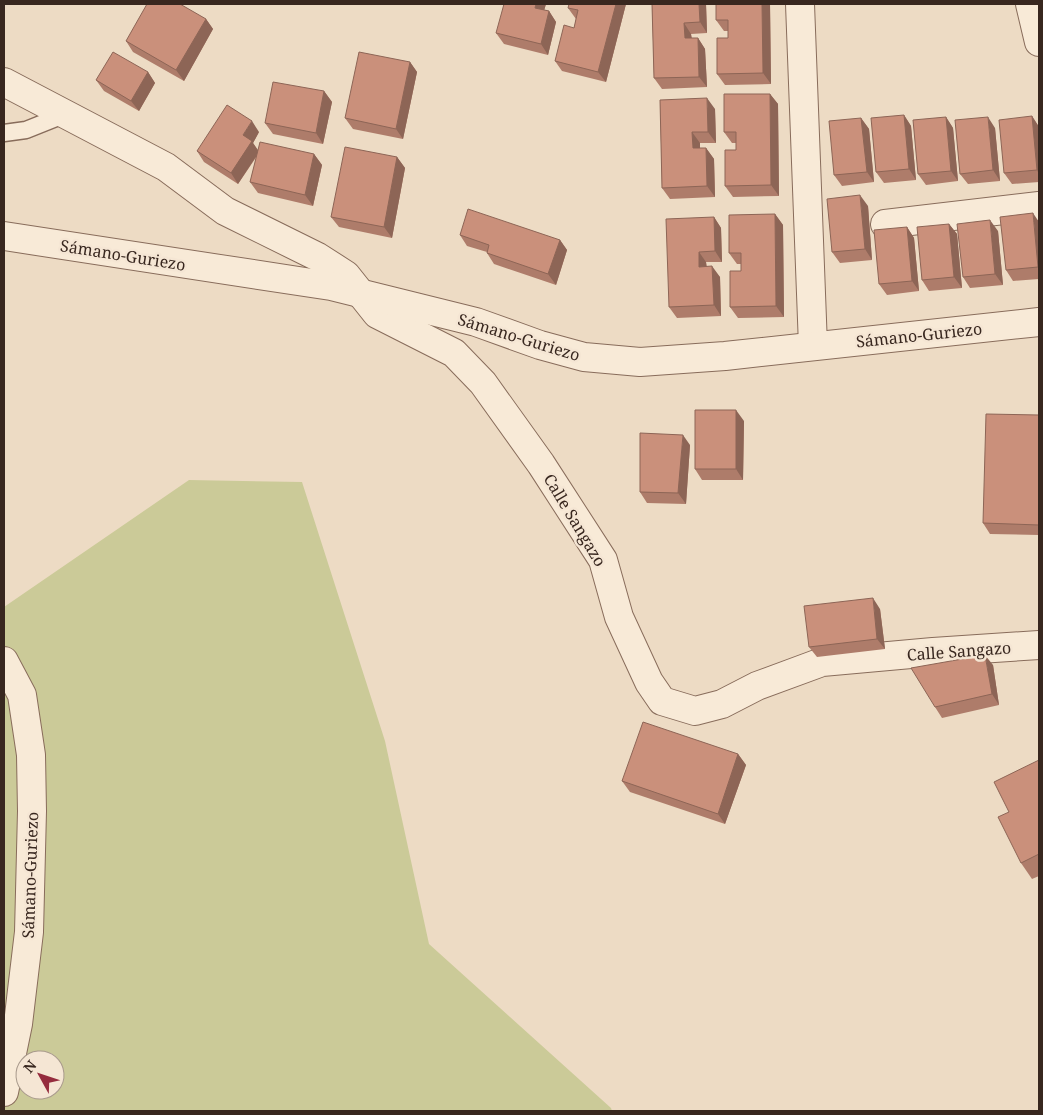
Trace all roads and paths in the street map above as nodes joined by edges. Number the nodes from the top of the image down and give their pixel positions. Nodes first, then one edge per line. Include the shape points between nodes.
1 (800, 4) edge
2 (1030, 4) edge
3 (1039, 42) edge
4 (4, 82) edge
5 (66, 114) junction
6 (4, 133) edge
7 (1039, 206) edge
8 (4, 222) edge
9 (885, 224) dead end
10 (4, 236) edge
11 (35, 241) junction
12 (361, 293) junction
13 (1039, 322) edge
14 (813, 346) junction
15 (1039, 645) edge
16 (4, 661) edge
17 (4, 1092) edge

1 - 14 street
2 - 3 street
4 - 5 street, Calle Sangazo
5 - 6 lane via 26,130
5 - 12 street, Calle Sangazo via 166,167 225,211 318,257 346,275
7 - 9 street
8 - 11 lane
10 - 11 street, Sámano-Guriezo
11 - 12 street, Sámano-Guriezo
12 - 14 street, Sámano-Guriezo via 476,322 584,357 640,362
12 - 15 street, Calle Sangazo via 376,314 454,353 483,383 541,464 603,560 619,617 649,682 662,701 695,711 722,704 758,686 822,662
13 - 14 street, Sámano-Guriezo
16 - 17 street, Sámano-Guriezo via 22,694 31,755 32,811 29,932 18,1024

